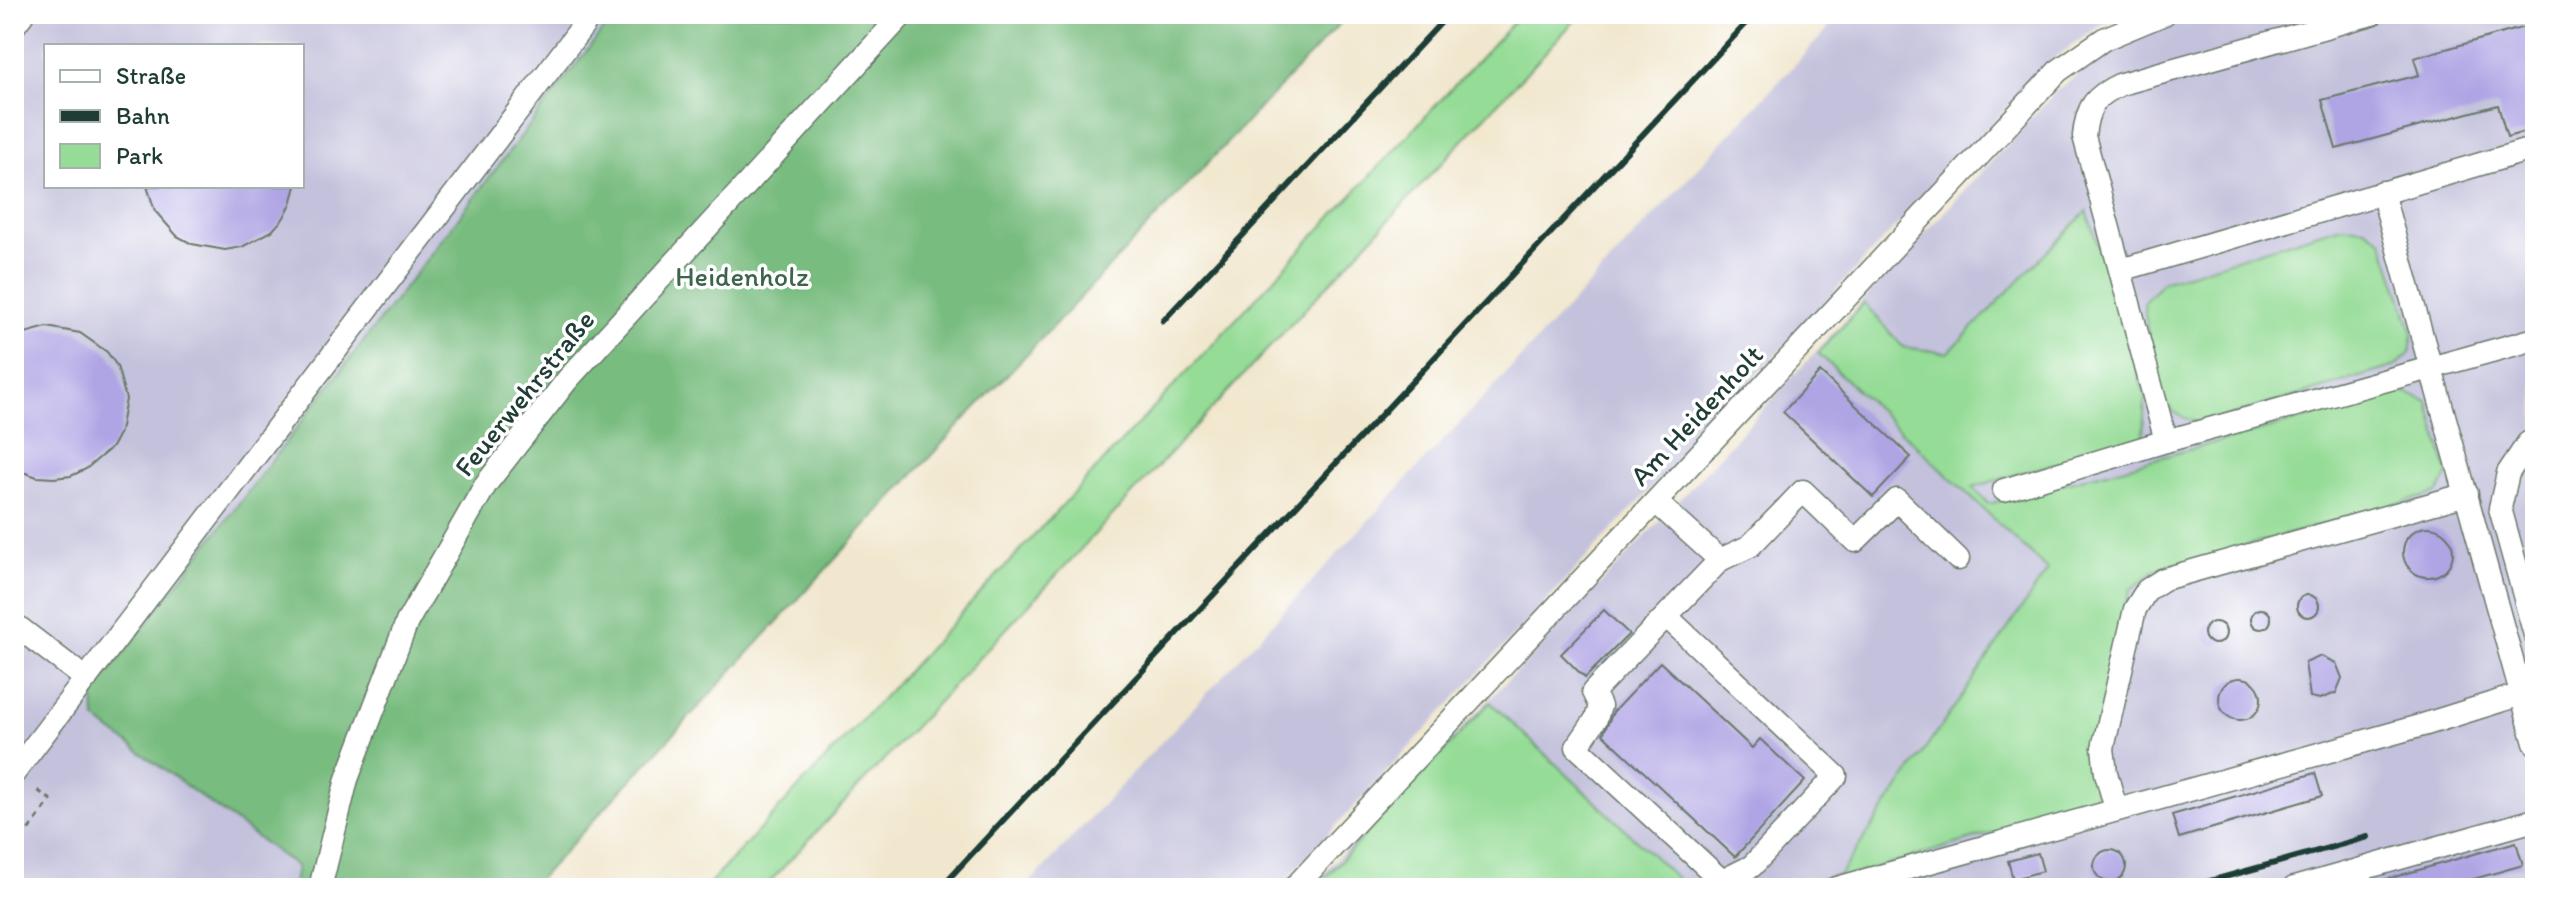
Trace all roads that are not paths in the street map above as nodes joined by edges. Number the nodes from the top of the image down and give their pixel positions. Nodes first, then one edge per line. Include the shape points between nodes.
1 (23, 14) edge
2 (592, 14) edge
3 (903, 14) edge
4 (2164, 14) edge
5 (2372, 14) edge
6 (14, 26) edge
7 (2535, 148) edge
8 (2382, 192) junction
9 (2121, 270) junction
10 (2535, 339) edge
11 (2429, 369) junction
12 (2535, 439) edge
13 (2166, 441) junction
14 (2004, 490) dead end
15 (2467, 494) junction
16 (1656, 502) junction
17 (1958, 559) dead end
18 (1720, 560) junction
19 (1666, 616) junction
20 (14, 624) edge
21 (2534, 629) edge
22 (86, 679) junction
23 (2522, 694) junction
24 (2535, 743) edge
25 (14, 773) edge
26 (2116, 809) junction
27 (2535, 820) edge
28 (320, 888) edge
29 (1294, 888) edge
30 (1837, 888) edge
31 (2294, 888) edge

1 - 6 street
2 - 22 street
3 - 28 street, Feuerwehrstraße via 568,379 486,484 407,622 347,779
4 - 16 street, Am Heidenholt via 2104,39 2058,71
5 - 9 street via 2101,94 2085,120 2084,136
7 - 8 street
8 - 9 street
8 - 11 street
9 - 13 street
10 - 11 street
11 - 13 street
11 - 15 street
12 - 21 street via 2508,473 2500,508
13 - 14 street
15 - 23 street
15 - 26 street via 2164,579 2147,590 2135,609 2103,748
16 - 18 street
16 - 29 street, Am Heidenholt
17 - 18 street via 1897,500 1855,541 1803,491 1750,546
18 - 19 street
19 - 19 street via 1836,776 1752,866 1722,881 1577,747 1600,706 1593,692
20 - 22 street
22 - 25 street
23 - 24 street
23 - 26 street
26 - 30 street
27 - 31 street

